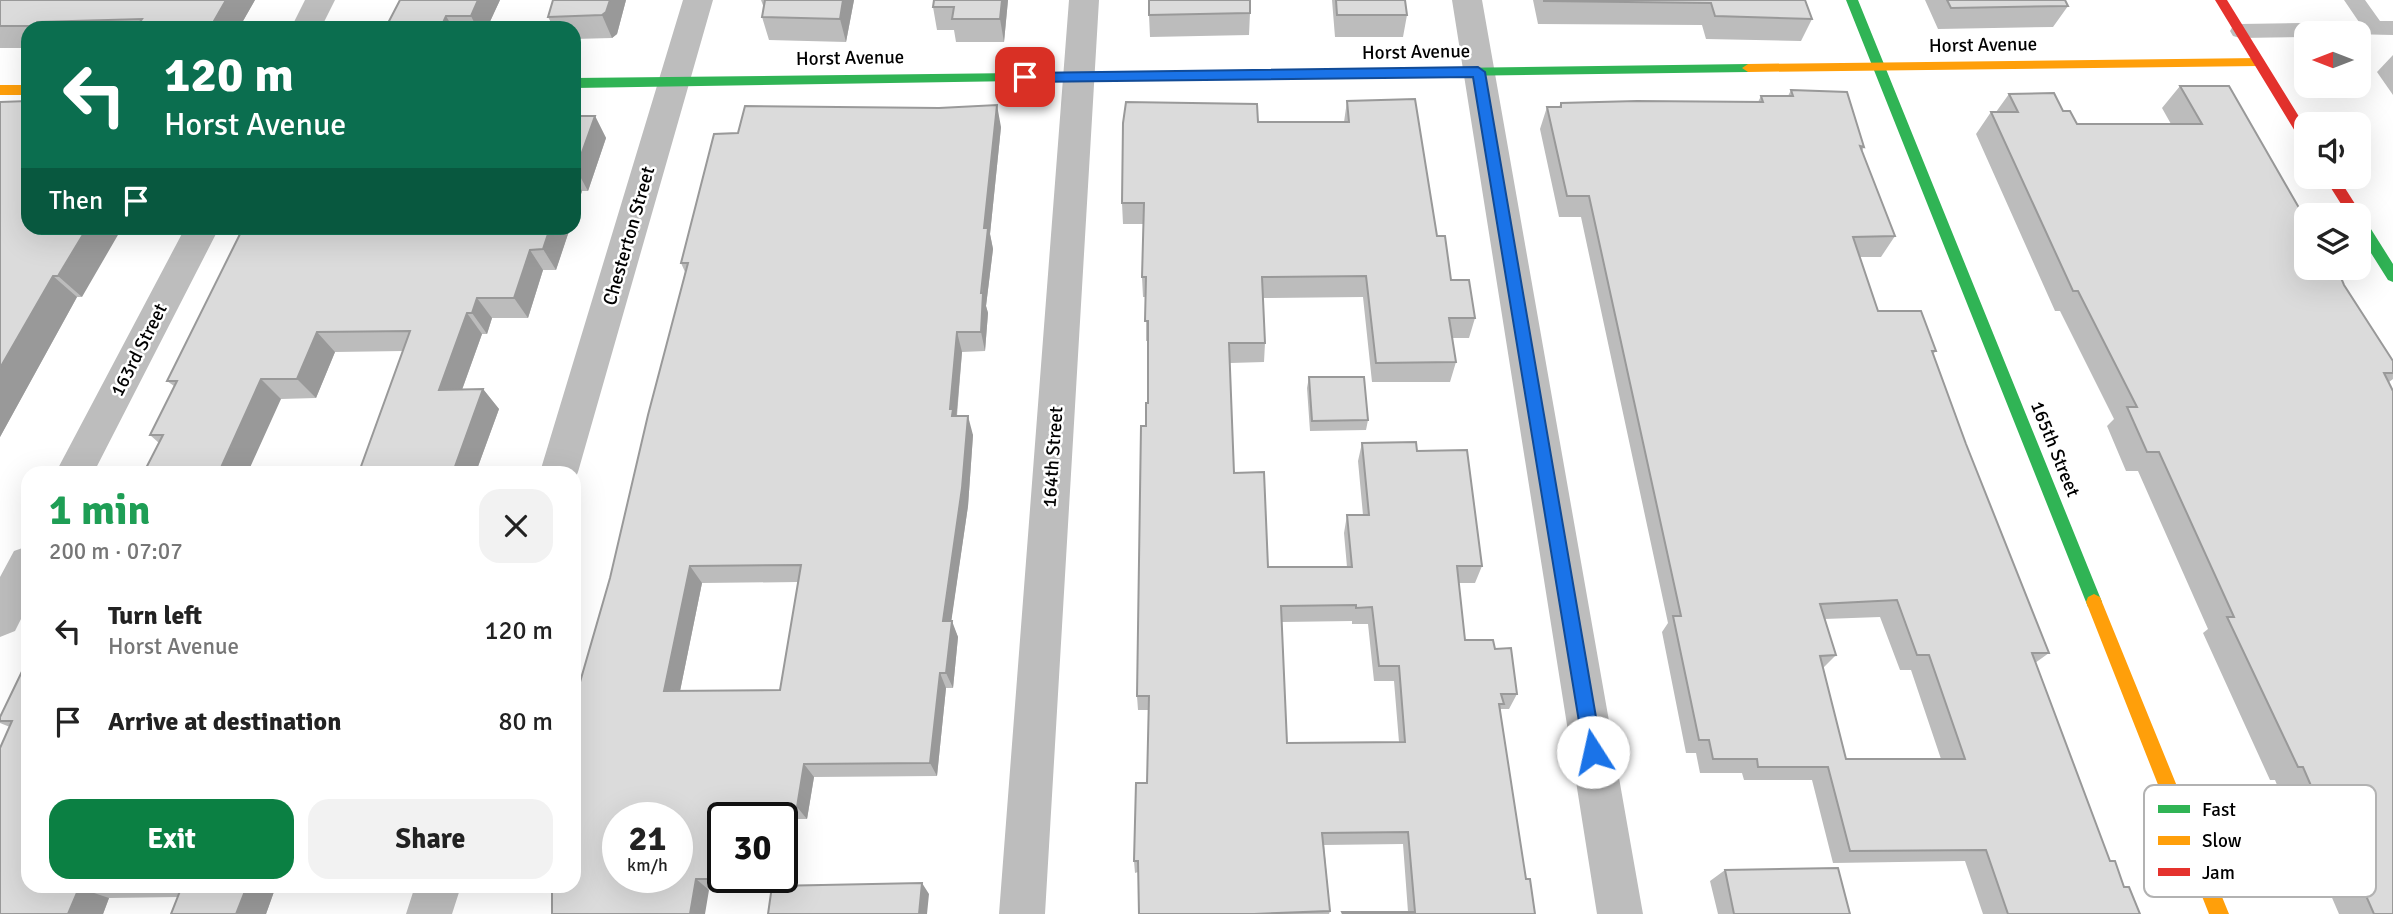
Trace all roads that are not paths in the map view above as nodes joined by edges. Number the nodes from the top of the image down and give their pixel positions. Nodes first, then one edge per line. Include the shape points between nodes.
1 (320, 0) edge
2 (698, 0) edge
3 (1084, 0) edge
4 (1466, 0) edge
5 (1852, 0) edge
6 (2221, 0) edge
7 (2354, 0) edge
8 (310, 21) edge
9 (2383, 28) edge
10 (2240, 31) junction
11 (2259, 62) junction
12 (1879, 67) junction
13 (1478, 72) junction
14 (1079, 76) junction
15 (674, 82) junction
16 (581, 83) edge
17 (0, 90) edge
18 (21, 90) edge
19 (2294, 119) edge
20 (198, 235) edge
21 (2371, 241) edge
22 (2393, 276) edge
23 (78, 466) edge
24 (561, 466) edge
25 (21, 578) edge
26 (0, 618) edge
27 (2167, 785) edge
28 (436, 893) edge
29 (2212, 897) edge
30 (429, 914) edge
31 (1022, 914) edge
32 (1620, 914) edge
33 (2219, 914) edge

1 - 8 street
2 - 15 street, Chesterton Street
3 - 14 street, 164th Street
4 - 13 street
5 - 12 street, 165th Street
6 - 10 street
7 - 9 lane
9 - 10 lane
10 - 11 street
11 - 12 street, Horst Avenue
11 - 19 street
12 - 13 street, Horst Avenue
12 - 27 street, 165th Street
13 - 14 street, Horst Avenue
13 - 32 street
14 - 15 street, Horst Avenue
14 - 31 street, 164th Street
15 - 16 street, Horst Avenue
15 - 24 street, Chesterton Street
17 - 18 street
20 - 23 street, 163rd Street
21 - 22 street
25 - 26 street
28 - 30 street
29 - 33 street, 165th Street

